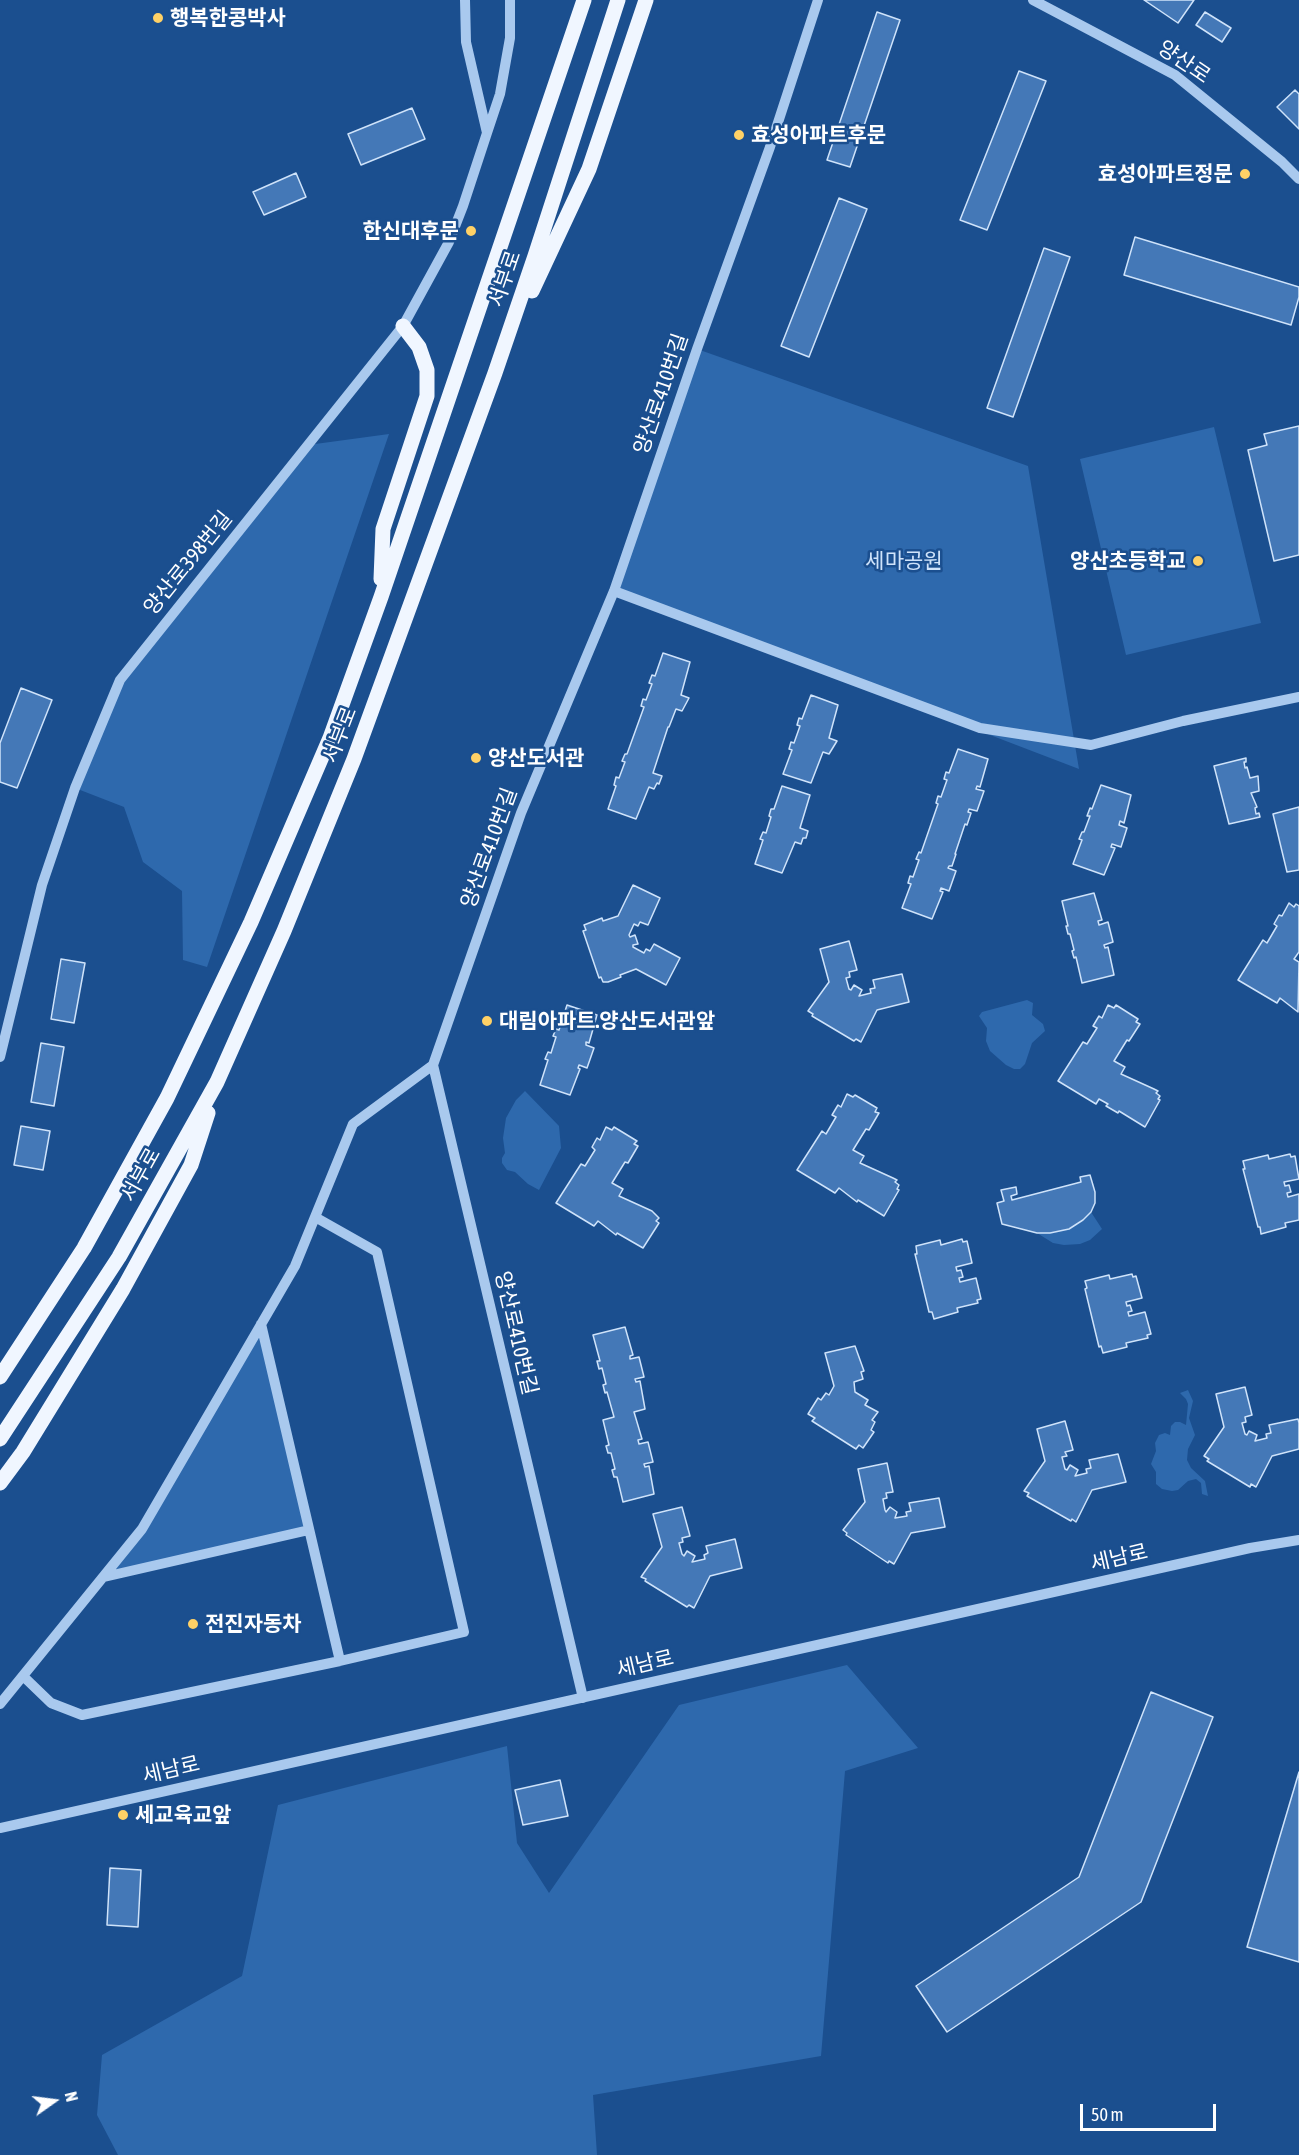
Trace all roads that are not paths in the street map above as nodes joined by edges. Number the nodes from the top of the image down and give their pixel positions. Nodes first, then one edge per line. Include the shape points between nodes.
1 (465, 0) edge
2 (510, 0) edge
3 (584, 0) edge
4 (618, 0) edge
5 (646, 0) edge
6 (818, 0) edge
7 (1033, 0) edge
8 (487, 133) junction
9 (1299, 179) edge
10 (404, 326) junction
11 (495, 373) junction
12 (614, 591) junction
13 (381, 597) junction
14 (1299, 697) edge
15 (0, 1057) edge
16 (433, 1065) junction
17 (217, 1083) junction
18 (315, 1218) junction
19 (261, 1324) junction
20 (0, 1377) edge
21 (0, 1439) edge
22 (0, 1483) edge
23 (309, 1530) junction
24 (1299, 1540) edge
25 (104, 1577) junction
26 (340, 1661) junction
27 (23, 1676) junction
28 (582, 1698) junction
29 (0, 1704) edge
30 (0, 1828) edge

1 - 8 street via 466,42
2 - 8 street, 양산로398번길 via 508,49
3 - 13 main road, 서부로
4 - 11 main road, 서부로
5 - 11 main road via 589,169
6 - 12 street, 양산로410번길
7 - 9 street, 양산로 via 1175,75
8 - 10 street, 양산로398번길 via 449,242
10 - 13 main road via 419,347 427,370 427,396 383,529
10 - 15 street, 양산로398번길 via 120,680 75,788 42,885
11 - 17 main road, 서부로 via 354,759
12 - 14 street via 980,728 1091,744
12 - 16 street, 양산로410번길 via 521,813
13 - 20 main road, 서부로 via 330,738 256,912 167,1098 84,1248
16 - 18 street via 353,1124
16 - 28 street, 양산로410번길
17 - 21 main road, 서부로 via 119,1257
17 - 22 main road via 191,1165 123,1288
18 - 19 street via 295,1266
18 - 26 street via 377,1252 464,1632
19 - 23 street
19 - 25 street via 142,1528
23 - 25 street
23 - 26 street
24 - 28 street, 세남로
25 - 27 street
26 - 27 street via 81,1715 51,1703
27 - 29 street
28 - 30 street, 세남로

